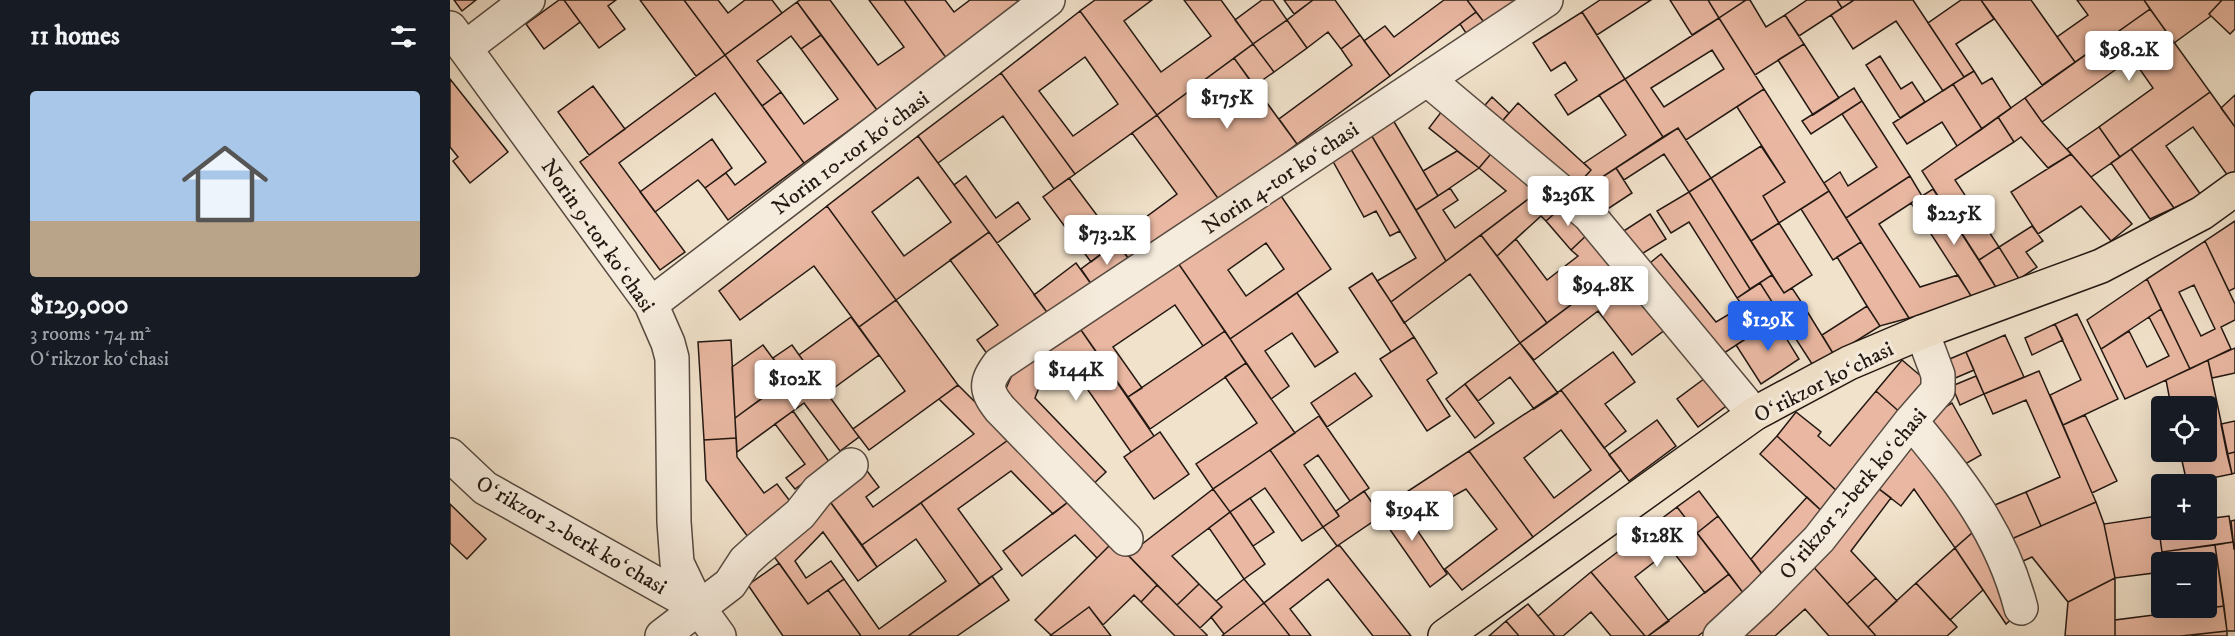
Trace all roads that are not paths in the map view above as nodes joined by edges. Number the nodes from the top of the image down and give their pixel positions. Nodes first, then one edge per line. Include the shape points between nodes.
1 (528, 0) edge
2 (1048, 0) edge
3 (1546, 0) edge
4 (458, 38) edge
5 (1427, 79) junction
6 (2235, 189) edge
7 (651, 304) junction
8 (1922, 332) junction
9 (1754, 414) junction
10 (1911, 421) junction
11 (450, 455) edge
12 (851, 465) dead end
13 (1126, 539) dead end
14 (698, 607) junction
15 (2021, 608) dead end
16 (662, 636) edge
17 (718, 636) edge
18 (1445, 636) edge
19 (1720, 636) edge

1 - 4 street
2 - 7 street, Norin 10-tor koʻchasi
3 - 5 street, Norin 4-tor koʻchasi
4 - 7 street, Norin 9-tor koʻchasi
5 - 9 street via 1588,215
5 - 13 street, Norin 4-tor koʻchasi via 999,364 989,378 989,394 1000,409
6 - 8 main road, Oʻrikzor koʻchasi via 2202,213 2101,266
7 - 14 street, Norin 9-tor koʻchasi via 672,358 677,563
8 - 9 main road, Oʻrikzor koʻchasi via 1849,363
8 - 10 street, Oʻrikzor 2-berk koʻchasi via 1938,375 1938,390
9 - 18 main road, Oʻrikzor koʻchasi
10 - 15 street via 1985,518 2013,579
10 - 19 street, Oʻrikzor 2-berk koʻchasi via 1818,539
11 - 14 street, Oʻrikzor 2-berk koʻchasi via 485,488
12 - 14 street via 745,561 730,584
14 - 16 street
14 - 17 street, Norin 9-tor koʻchasi

